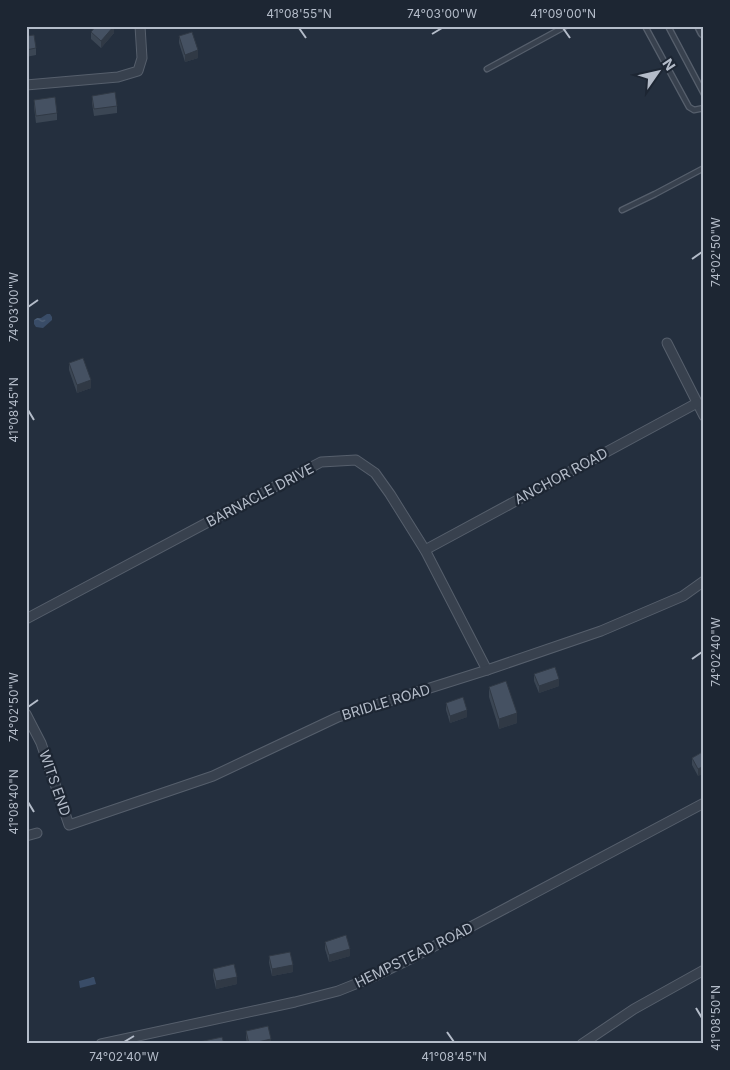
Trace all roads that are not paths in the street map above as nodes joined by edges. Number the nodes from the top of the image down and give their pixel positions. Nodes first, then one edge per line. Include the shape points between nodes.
1 (140, 26) edge
2 (566, 26) edge
3 (645, 26) edge
4 (668, 26) edge
5 (701, 26) edge
6 (704, 32) edge
7 (487, 69) dead end
8 (26, 85) edge
9 (704, 94) edge
10 (704, 108) edge
11 (704, 168) edge
12 (622, 210) dead end
13 (667, 343) dead end
14 (697, 403) junction
15 (704, 416) edge
16 (424, 550) junction
17 (704, 581) edge
18 (26, 619) edge
19 (488, 670) junction
20 (26, 714) edge
21 (704, 803) edge
22 (69, 825) joint
23 (37, 833) dead end
24 (26, 836) edge
25 (704, 970) edge
26 (101, 1044) edge
27 (582, 1044) edge

1 - 8 street via 142,58 138,71
2 - 7 lane
3 - 10 lane via 689,108
4 - 9 lane
5 - 6 street
11 - 12 lane
13 - 14 street
14 - 15 street
14 - 16 street, ANCHOR ROAD
16 - 18 street, BARNACLE DRIVE via 375,473 356,460 321,462
16 - 19 street, BARNACLE DRIVE
17 - 19 street, BRIDLE ROAD via 682,596 601,631
19 - 22 street, BRIDLE ROAD via 338,717 213,776
20 - 22 street, WITS END via 41,743
21 - 26 street, HEMPSTEAD ROAD via 412,958 338,991
23 - 24 street
25 - 27 street via 634,1009

